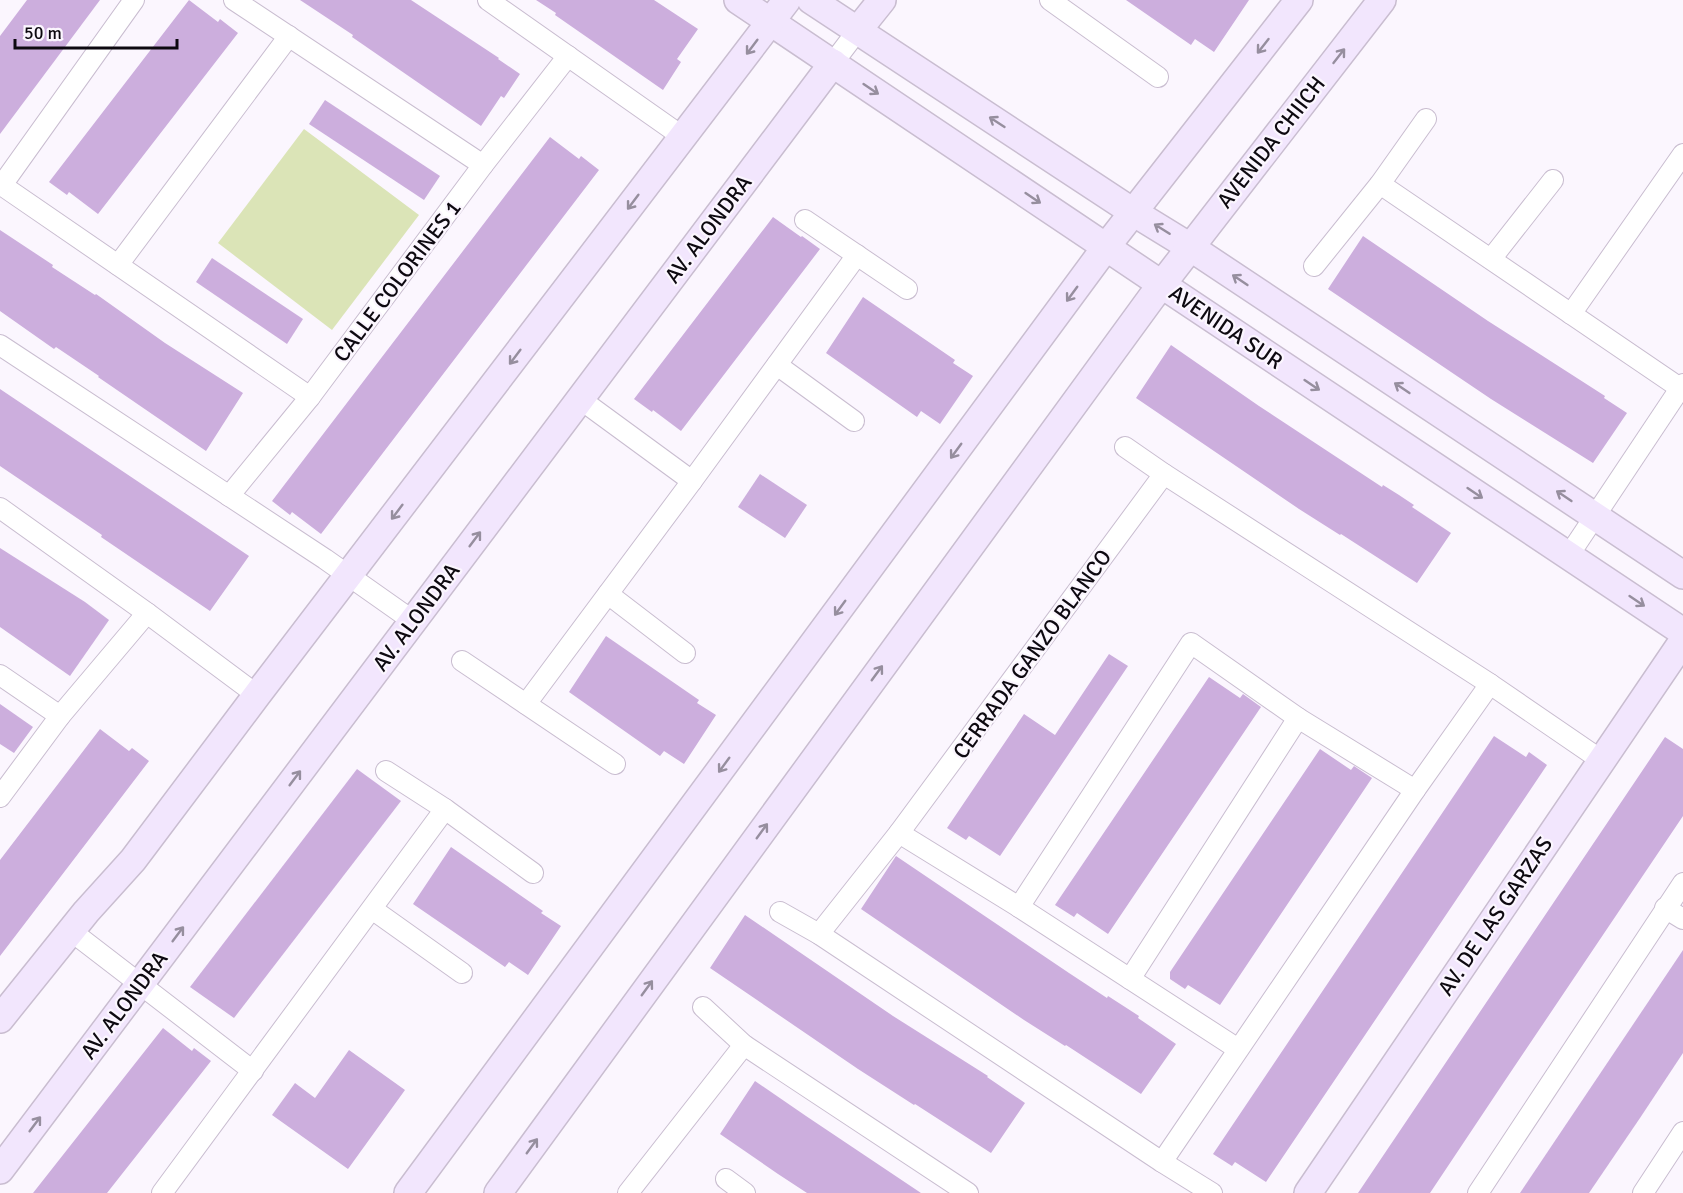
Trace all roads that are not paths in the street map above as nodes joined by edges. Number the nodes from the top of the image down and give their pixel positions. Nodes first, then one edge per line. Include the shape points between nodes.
1 (134, 0) edge
2 (234, 0) edge
3 (488, 0) edge
4 (738, 0) edge
5 (787, 0) edge
6 (811, 0) edge
7 (882, 0) edge
8 (1299, 0) edge
9 (1382, 0) edge
10 (1053, 1) edge
11 (771, 22) junction
12 (858, 30) junction
13 (289, 36) junction
14 (568, 56) junction
15 (833, 63) junction
16 (1158, 77) dead end
17 (1426, 119) dead end
18 (673, 129) junction
19 (1683, 154) edge
20 (483, 165) junction
21 (1552, 180) dead end
22 (1380, 184) junction
23 (1, 185) edge
24 (1133, 212) junction
25 (805, 220) dead end
26 (1106, 247) junction
27 (1190, 247) junction
28 (857, 255) junction
29 (1491, 259) junction
30 (118, 265) junction
31 (1314, 266) dead end
32 (1161, 284) junction
33 (907, 289) dead end
34 (1571, 314) junction
35 (0, 345) edge
36 (777, 365) junction
37 (1682, 386) edge
38 (310, 397) junction
39 (580, 399) junction
40 (854, 421) dead end
41 (1125, 447) dead end
42 (1164, 474) junction
43 (692, 481) junction
44 (229, 496) junction
45 (0, 508) edge
46 (1598, 509) junction
47 (1569, 555) junction
48 (349, 575) junction
49 (1683, 575) edge
50 (608, 594) junction
51 (147, 613) junction
52 (413, 621) junction
53 (1683, 632) edge
54 (1683, 640) edge
55 (685, 653) dead end
56 (462, 661) dead end
57 (0, 675) edge
58 (1490, 684) junction
59 (248, 689) junction
60 (526, 704) junction
61 (60, 716) junction
62 (1298, 718) junction
63 (1601, 760) junction
64 (615, 764) dead end
65 (386, 771) dead end
66 (1415, 790) junction
67 (0, 797) edge
68 (445, 809) junction
69 (899, 833) junction
70 (533, 873) dead end
71 (1683, 883) edge
72 (1019, 907) junction
73 (1665, 908) junction
74 (372, 909) junction
75 (780, 912) dead end
76 (1683, 919) edge
77 (71, 931) junction
78 (819, 934) junction
79 (462, 973) dead end
80 (1130, 979) junction
81 (148, 990) junction
82 (703, 1007) dead end
83 (0, 1019) edge
84 (744, 1045) junction
85 (1238, 1049) junction
86 (253, 1071) junction
87 (1683, 1132) edge
88 (1162, 1162) junction
89 (0, 1170) edge
90 (726, 1179) dead end
91 (171, 1190) edge
92 (408, 1193) edge
93 (498, 1193) edge
94 (628, 1193) edge
95 (745, 1193) edge
96 (968, 1193) edge
97 (1212, 1193) edge
98 (1308, 1193) edge
99 (1478, 1193) edge
100 (1643, 1193) edge

1 - 23 street
2 - 13 street
3 - 14 street
4 - 11 main road, AVENIDA SUR
5 - 11 main road
6 - 12 main road, AVENIDA SUR
7 - 12 main road
8 -> 24 main road
27 -> 9 main road, AVENIDA CHIICH
10 - 16 street
11 - 15 main road, AVENIDA SUR
11 -> 18 main road
12 - 15 street
24 -> 12 main road, AVENIDA SUR
13 - 20 street
13 - 30 street
14 - 18 street
14 - 20 street, CALLE COLORINES 1
15 -> 26 main road, AVENIDA SUR
15 - 39 main road, AV. ALONDRA
17 - 22 street
18 -> 48 main road
19 - 34 street
20 - 38 street, CALLE COLORINES 1
21 - 29 street
22 - 29 street
22 - 31 street
23 - 30 street
24 - 26 main road
27 -> 24 main road, AVENIDA SUR
25 - 28 street
26 - 32 main road, AVENIDA SUR
26 -> 92 main road
27 - 32 main road, AVENIDA CHIICH
46 -> 27 main road, AVENIDA SUR
28 - 33 street
28 - 36 street
29 - 34 street
30 - 38 street
32 -> 47 main road, AVENIDA SUR
93 -> 32 main road, AVENIDA CHIICH
34 - 37 street
35 - 44 street
36 - 40 street
36 - 43 street
37 - 46 street
38 - 44 street, CALLE COLORINES 1
39 - 43 street
52 -> 39 main road, AV. ALONDRA
41 - 42 street
42 - 58 street
42 - 69 street, CERRADA GANZO BLANCO
43 - 50 street
44 - 48 street
45 - 51 street
46 - 47 street
46 - 49 main road, AVENIDA SUR
47 -> 53 main road, AVENIDA SUR
48 - 52 street
48 - 59 main road
50 - 55 street
50 - 60 street
51 - 59 street
51 - 61 street
81 -> 52 main road, AV. ALONDRA
54 - 63 main road, AV. DE LAS GARZAS
56 - 60 street
57 - 61 street
58 - 63 street
58 - 66 street
59 - 77 main road via 133,860
60 - 64 street
61 - 67 street
62 - 66 street
62 - 72 street via 1191,643
62 - 80 street
63 - 98 main road, AV. DE LAS GARZAS
65 - 68 street
66 - 85 street
68 - 70 street
68 - 74 street
69 - 72 street
69 - 78 street, CERRADA GANZO BLANCO
71 - 73 street
72 - 80 street
73 - 76 street
73 - 99 street
74 - 79 street
74 - 86 street
75 - 78 street
77 - 81 street
77 - 83 main road
78 - 88 street
80 - 85 street
81 - 86 street
89 -> 81 main road, AV. ALONDRA
82 - 84 street
84 - 94 street
84 - 96 street
85 - 88 street
86 - 91 street
87 - 100 street
88 - 97 street
90 - 95 street

